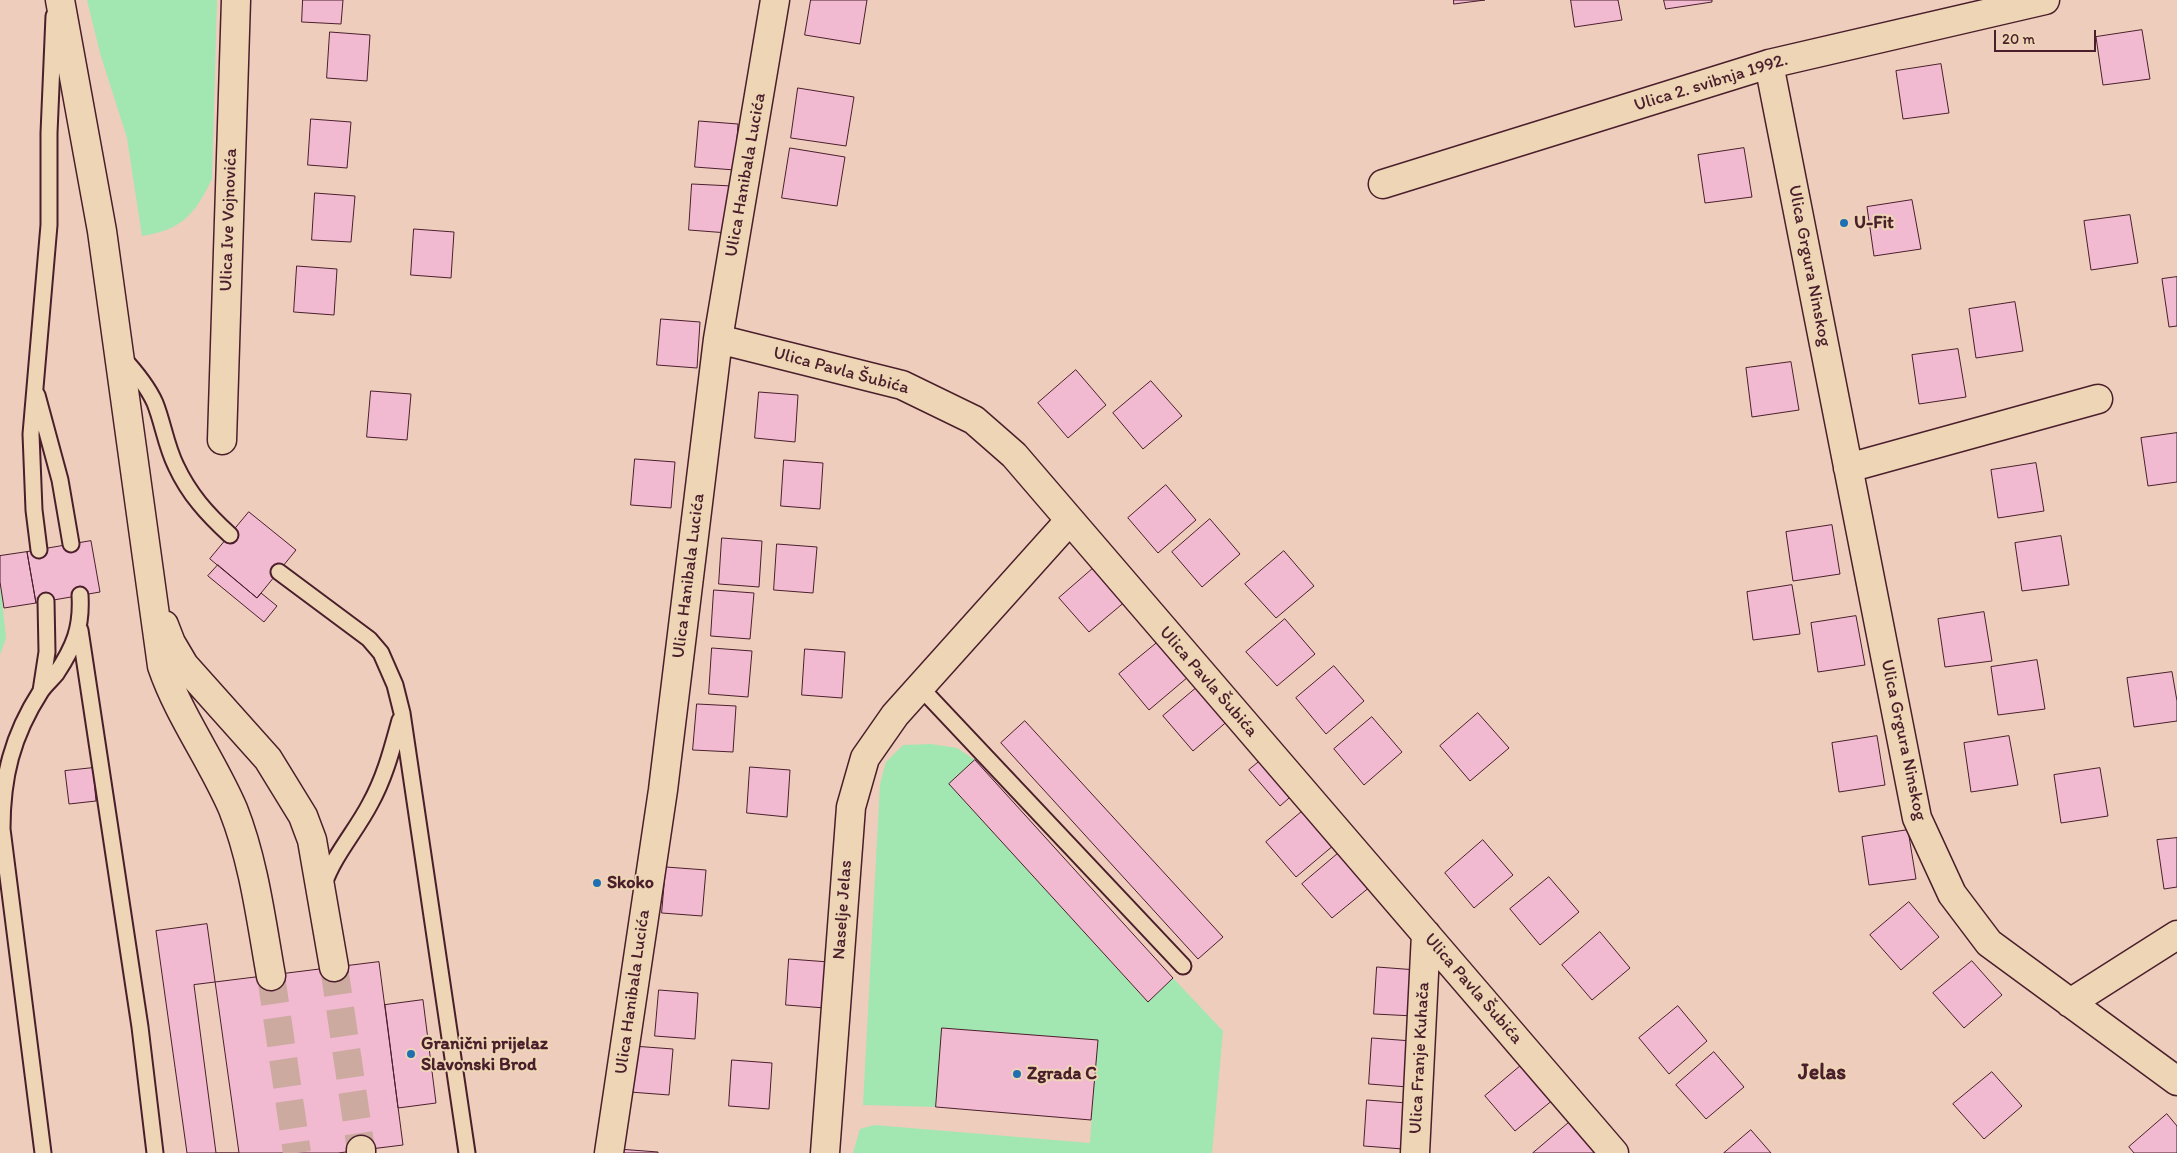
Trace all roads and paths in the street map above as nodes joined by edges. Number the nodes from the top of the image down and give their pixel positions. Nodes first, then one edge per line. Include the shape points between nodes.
1 (54, 0) edge
2 (60, 0) edge
3 (236, 0) edge
4 (775, 0) edge
5 (2045, 0) edge
6 (1769, 64) junction
7 (1383, 184) dead end
8 (718, 340) junction
9 (120, 354) junction
10 (34, 384) junction
11 (2098, 398) dead end
12 (222, 440) dead end
13 (1848, 468) junction
14 (1069, 521) junction
15 (230, 535) dead end
16 (71, 544) dead end
17 (39, 550) dead end
18 (279, 572) dead end
19 (80, 595) dead end
20 (46, 601) dead end
21 (155, 603) junction
22 (80, 626) junction
23 (920, 687) junction
24 (41, 690) junction
25 (402, 713) junction
26 (321, 892) junction
27 (1426, 934) junction
28 (2177, 935) edge
29 (1183, 966) dead end
30 (334, 968) tunnel mouth
31 (271, 976) tunnel mouth
32 (2070, 1003) junction
33 (2177, 1081) edge
34 (43, 1153) edge
35 (155, 1153) edge
36 (467, 1153) edge
37 (609, 1153) edge
38 (825, 1153) edge
39 (1415, 1153) edge
40 (1614, 1153) edge

1 - 10 lane via 49,225
2 - 9 street via 102,231
3 - 12 street, Ulica Ive Vojnovića
4 - 8 street, Ulica Hanibala Lucića
5 - 6 street, Ulica 2. svibnja 1992.
6 - 7 street, Ulica 2. svibnja 1992.
6 - 13 street, Ulica Grgura Ninskog
8 - 14 street, Ulica Pavla Šubića via 902,385 974,420 1014,456
8 - 37 street, Ulica Hanibala Lucića via 663,790
9 - 15 lane via 144,383 154,403 174,464 190,494
9 - 21 street
10 - 16 lane via 60,480
10 - 17 lane via 31,474
11 - 13 street
13 - 32 street, Ulica Grgura Ninskog via 1917,818 1952,894 1989,943
14 - 23 street, Naselje Jelas
14 - 27 street, Ulica Pavla Šubića
18 - 25 lane via 369,639 381,653 395,685
19 - 22 lane
20 - 24 lane via 47,652
21 - 26 street via 184,665 268,759 287,788 312,840
21 - 31 street via 157,637 167,680 210,760 243,839 254,877
22 - 24 lane via 55,675
22 - 35 lane via 140,1027
23 - 29 lane
23 - 38 street, Naselje Jelas via 895,715 866,758 851,807
24 - 34 lane via 10,754 4,779 2,829
25 - 26 lane via 387,769 371,803 328,870
25 - 36 lane
26 - 30 street
27 - 39 street, Ulica Franje Kuhača
27 - 40 street, Ulica Pavla Šubića
28 - 32 street
32 - 33 street, Ulica Grgura Ninskog

